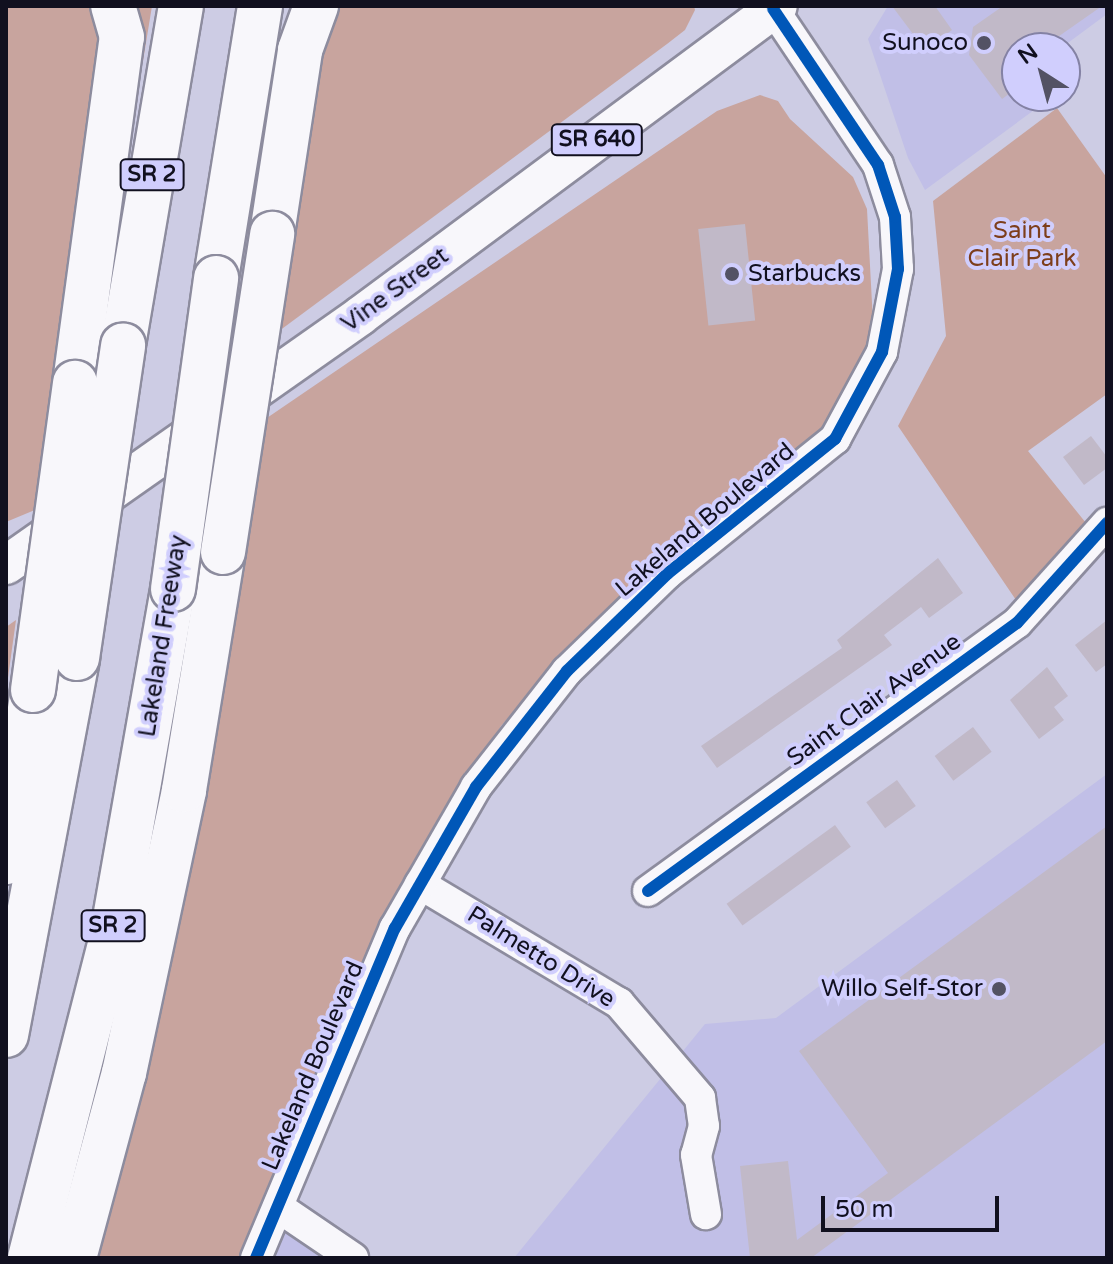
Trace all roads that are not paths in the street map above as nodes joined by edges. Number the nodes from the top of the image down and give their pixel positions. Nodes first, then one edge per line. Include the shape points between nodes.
1 (113, 6) edge
2 (181, 6) edge
3 (260, 6) edge
4 (316, 6) edge
5 (773, 7) edge
6 (1107, 523) edge
7 (6, 565) edge
8 (6, 862) edge
9 (420, 884) junction
10 (648, 891) dead end
11 (6, 1035) edge
12 (278, 1207) junction
13 (706, 1214) dead end
14 (30, 1258) edge
15 (74, 1258) edge
16 (256, 1258) edge
17 (353, 1258) edge

1 - 8 highway, bridge via 122,37
2 - 11 highway, SR 2, bridge via 77,658
3 - 14 highway, Lakeland Freeway / SR 2, bridge via 173,589 111,941
4 - 15 highway, bridge via 300,50 184,790 131,1044
5 - 7 main road, Vine Street / SR 640 via 373,307
5 - 9 street, Lakeland Boulevard via 878,165 895,217 898,269 882,352 835,439 667,574 567,671 476,787
6 - 10 street, Saint Clair Avenue via 1017,623
9 - 12 street, Lakeland Boulevard via 395,928
9 - 13 street, Palmetto Drive via 619,1003 700,1098 704,1126 696,1155
12 - 16 street, Lakeland Boulevard
12 - 17 street

